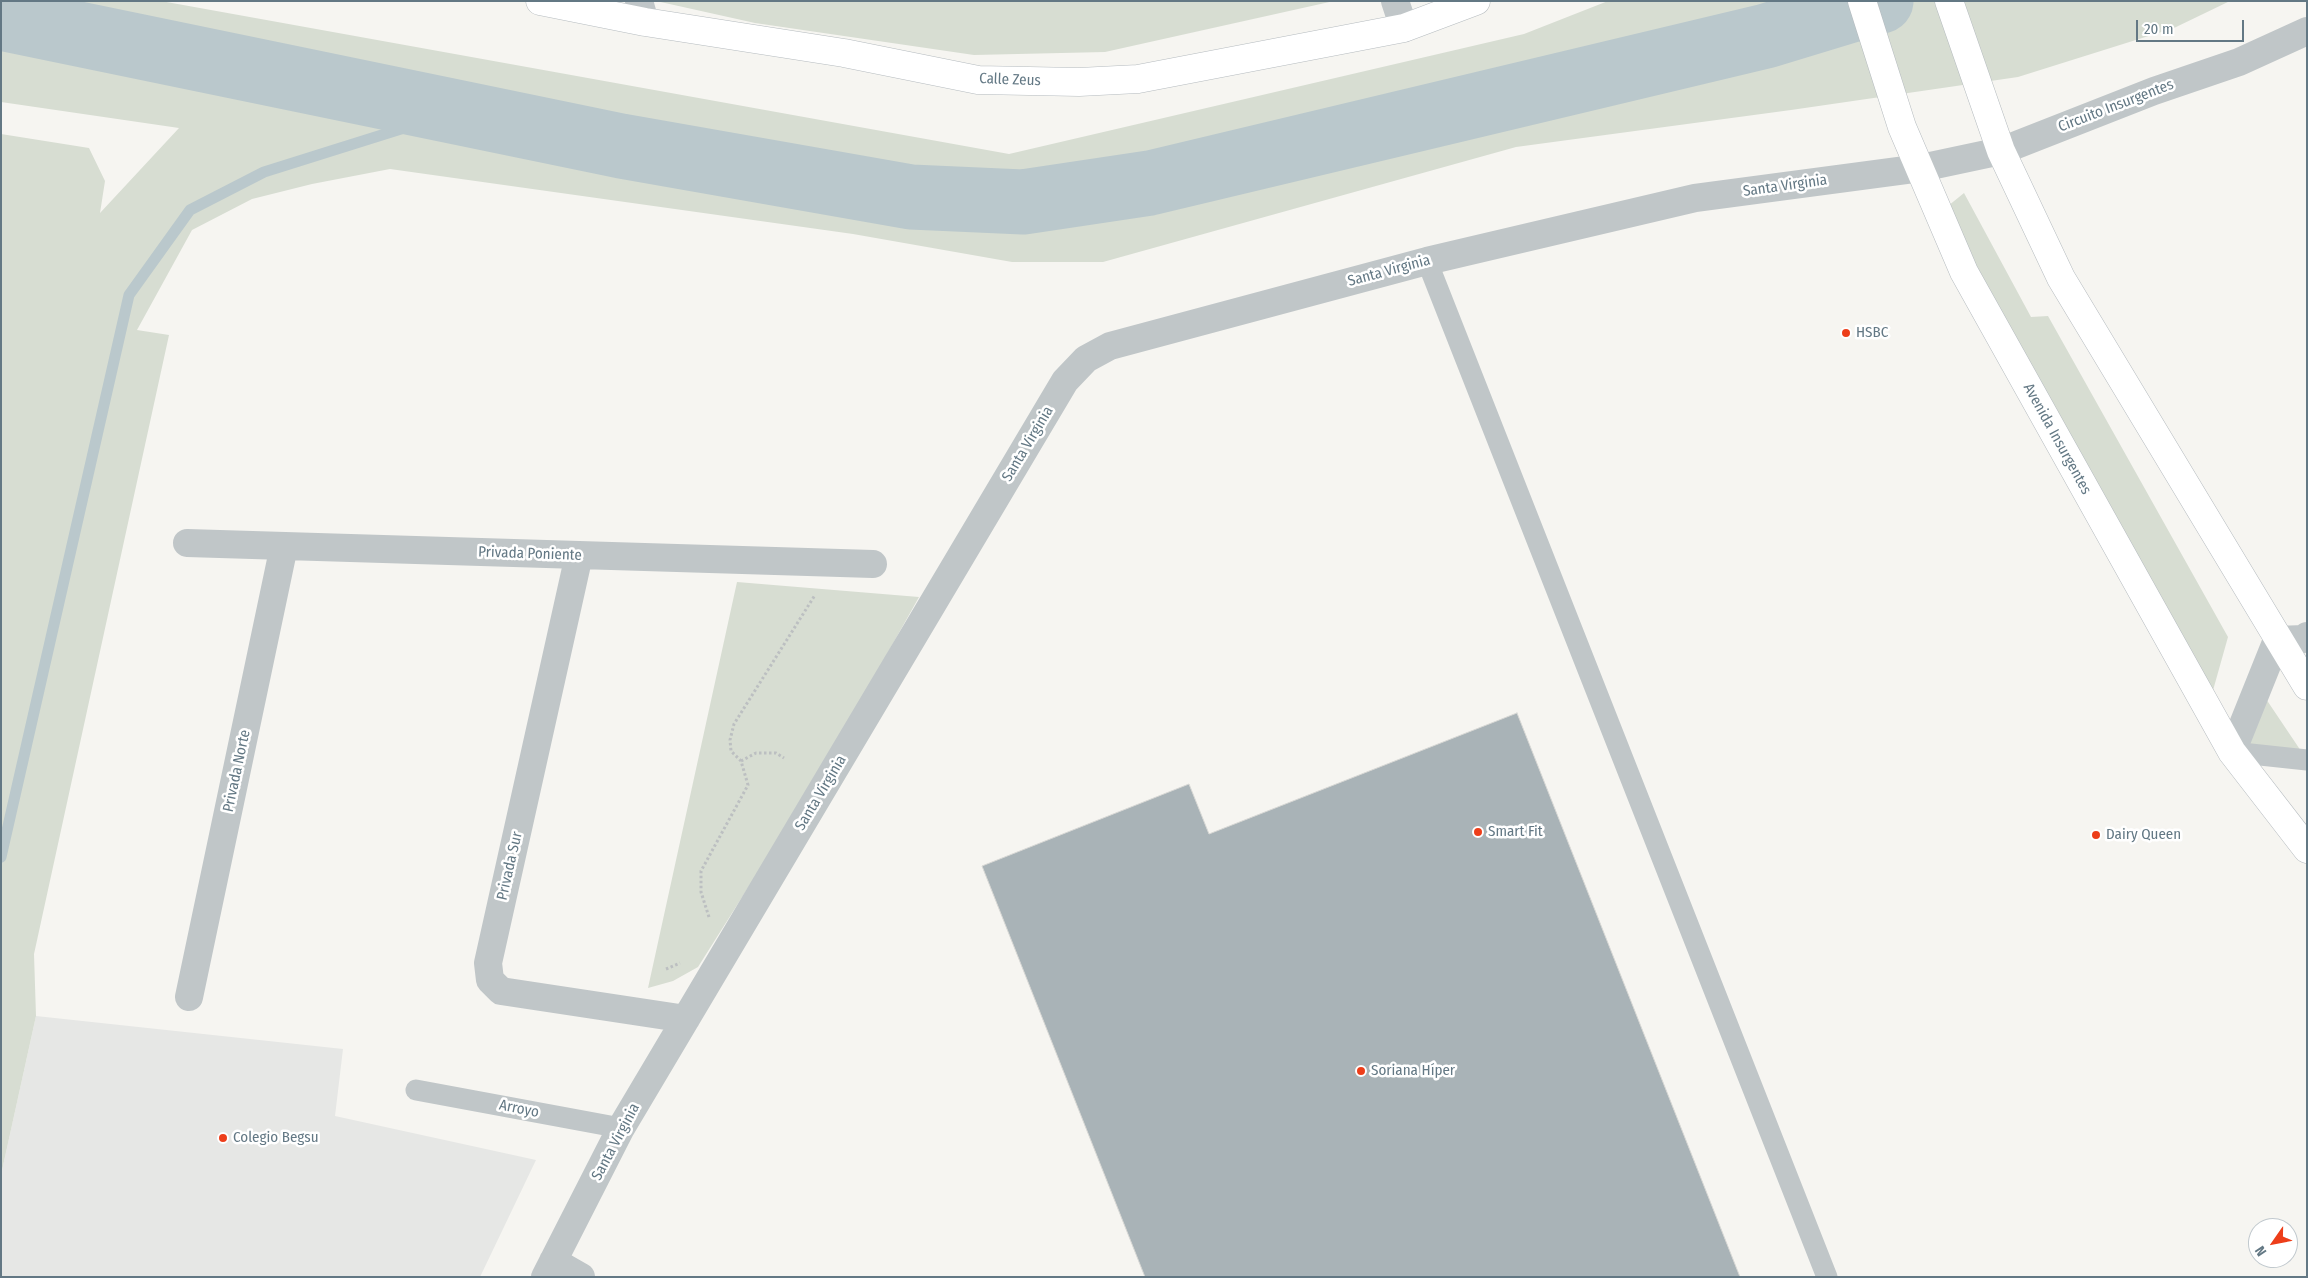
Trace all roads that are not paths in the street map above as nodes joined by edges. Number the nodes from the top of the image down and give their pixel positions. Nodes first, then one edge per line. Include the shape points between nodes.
1 (540, 1) edge
2 (1395, 1) edge
3 (1476, 1) edge
4 (1862, 1) edge
5 (1949, 1) edge
6 (595, 6) edge
7 (642, 12) edge
8 (1404, 28) junction
9 (2307, 31) edge
10 (2001, 151) junction
11 (1921, 168) junction
12 (1427, 261) junction
13 (187, 543) dead end
14 (284, 546) junction
15 (579, 555) junction
16 (874, 564) dead end
17 (2307, 636) edge
18 (2278, 640) junction
19 (2307, 686) edge
20 (2232, 752) junction
21 (2307, 760) edge
22 (2307, 849) edge
23 (189, 997) dead end
24 (686, 1019) junction
25 (416, 1090) dead end
26 (622, 1128) junction
27 (549, 1269) edge
28 (581, 1277) edge
29 (1827, 1277) edge

1 - 6 main road, Calle Zeus
2 - 8 street
3 - 8 main road, Calle Zeus
4 - 11 main road, Avenida Insurgentes via 1902,127
5 - 10 main road
6 - 7 main road, Calle Zeus
7 - 8 main road, Calle Zeus via 978,80 1080,82 1138,79
9 - 10 street, Circuito Insurgentes via 2238,62
10 - 11 street, Circuito Insurgentes
10 - 18 main road via 2061,278
11 - 12 street, Santa Virginia via 1695,198
11 - 20 main road, Avenida Insurgentes via 1964,272
12 - 24 street, Santa Virginia via 1110,346 1086,359 1065,381
12 - 29 lane
13 - 14 street, Privada Poniente
14 - 15 street, Privada Poniente
14 - 23 street, Privada Norte
15 - 16 street, Privada Poniente
15 - 24 street, Privada Sur via 488,963 490,980 501,991
17 - 18 street via 2304,639
18 - 19 main road
18 - 20 street
20 - 21 lane
20 - 22 main road, Avenida Insurgentes
24 - 26 street, Santa Virginia
25 - 26 lane, Arroyo
26 - 27 street, Santa Virginia
27 - 28 street

